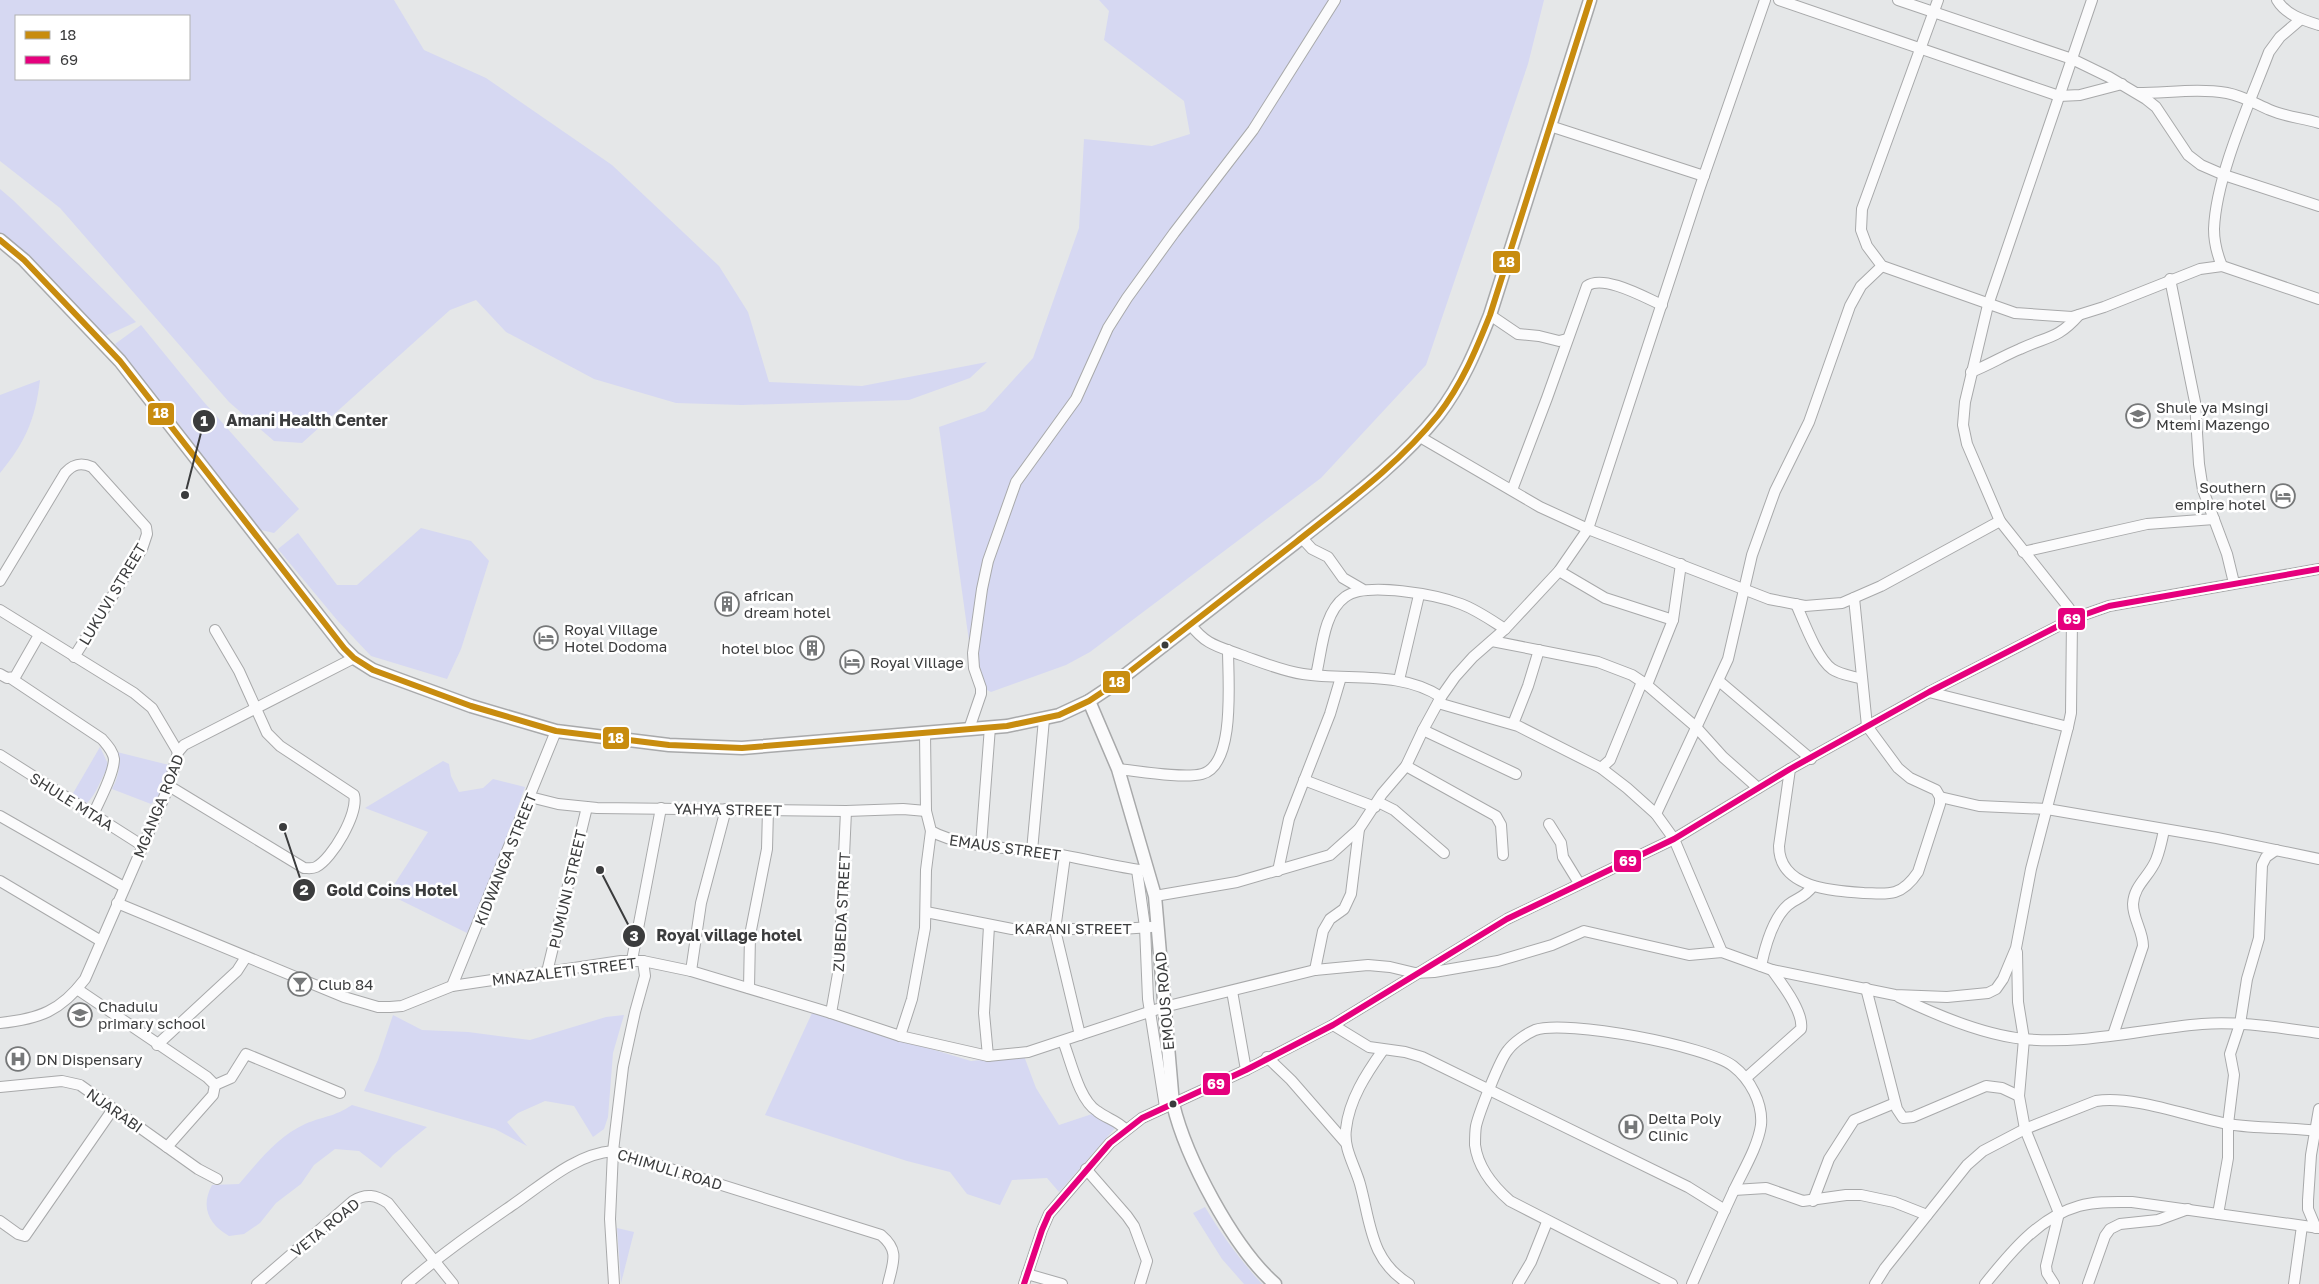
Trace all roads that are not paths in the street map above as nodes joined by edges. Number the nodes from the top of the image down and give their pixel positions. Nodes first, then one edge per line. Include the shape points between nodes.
1 (1336, 0) edge
2 (1590, 0) edge
3 (1765, 0) edge
4 (1779, 0) edge
5 (1898, 0) edge
6 (1938, 0) edge
7 (2092, 0) edge
8 (2277, 0) edge
9 (1934, 12) junction
10 (2300, 20) junction
11 (2319, 25) edge
12 (1922, 49) junction
13 (2072, 59) junction
14 (2122, 84) junction
15 (2136, 93) junction
16 (2059, 96) junction
17 (2251, 100) junction
18 (2319, 123) edge
19 (1550, 126) junction
20 (2224, 175) junction
21 (1704, 176) junction
22 (2319, 206) edge
23 (0, 240) edge
24 (1882, 266) junction
25 (2222, 266) junction
26 (2170, 279) junction
27 (2319, 300) edge
28 (1662, 304) junction
29 (1988, 305) junction
30 (1490, 315) junction
31 (2080, 315) junction
32 (1567, 339) junction
33 (1971, 372) junction
34 (1420, 437) junction
35 (1512, 490) junction
36 (2214, 519) junction
37 (2000, 521) junction
38 (1588, 529) junction
39 (1301, 537) junction
40 (2023, 552) junction
41 (1681, 564) junction
42 (2319, 569) edge
43 (1559, 571) junction
44 (0, 581) edge
45 (2234, 583) junction
46 (1362, 590) junction
47 (1746, 590) junction
48 (1419, 595) junction
49 (1854, 598) junction
50 (1796, 604) junction
51 (0, 610) edge
52 (2072, 619) junction
53 (1674, 620) junction
54 (1190, 624) junction
55 (1505, 629) junction
56 (215, 630) dead end
57 (39, 635) junction
58 (1492, 641) junction
59 (1228, 650) junction
60 (1539, 650) junction
61 (74, 657) junction
62 (354, 658) junction
63 (0, 674) edge
64 (1316, 675) junction
65 (1341, 677) junction
66 (12, 679) junction
67 (1862, 679) junction
68 (1399, 680) junction
69 (1719, 681) junction
70 (1645, 684) junction
71 (1929, 692) junction
72 (1440, 700) junction
73 (1089, 701) junction
74 (255, 709) junction
75 (1044, 719) junction
76 (1513, 724) junction
77 (1867, 726) junction
78 (990, 727) junction
79 (1696, 727) junction
80 (2068, 727) junction
81 (969, 729) junction
82 (1423, 730) junction
83 (556, 731) junction
84 (925, 733) junction
85 (178, 752) junction
86 (0, 755) edge
87 (1811, 759) junction
88 (1406, 766) junction
89 (1601, 768) junction
90 (1118, 769) junction
91 (1790, 769) junction
92 (1516, 774) dead end
93 (1304, 780) junction
94 (168, 786) junction
95 (1758, 788) junction
96 (530, 797) junction
97 (1940, 797) junction
98 (1377, 804) junction
99 (587, 807) junction
100 (661, 808) junction
101 (726, 809) junction
102 (768, 809) junction
103 (2047, 809) junction
104 (846, 811) junction
105 (926, 811) junction
106 (1656, 814) junction
107 (93, 815) junction
108 (0, 816) edge
109 (1549, 824) dead end
110 (1359, 829) junction
111 (2164, 830) junction
112 (931, 831) junction
113 (1674, 839) junction
114 (981, 845) junction
115 (143, 846) junction
116 (2276, 850) junction
117 (1032, 851) junction
118 (1444, 853) dead end
119 (1503, 855) dead end
120 (1065, 856) junction
121 (2319, 858) edge
122 (1142, 870) junction
123 (1278, 871) junction
124 (0, 881) edge
125 (1579, 883) junction
126 (1812, 886) junction
127 (124, 887) junction
128 (1155, 896) junction
129 (117, 903) junction
130 (926, 912) junction
131 (989, 926) junction
132 (1152, 927) junction
133 (1055, 930) junction
134 (101, 941) junction
135 (2016, 948) junction
136 (1722, 952) junction
137 (246, 957) junction
138 (632, 960) junction
139 (644, 961) junction
140 (1760, 966) junction
141 (1315, 970) junction
142 (1772, 970) junction
143 (691, 971) junction
144 (548, 972) junction
145 (1415, 974) junction
146 (1796, 975) junction
147 (452, 986) junction
148 (749, 988) junction
149 (1866, 988) junction
150 (77, 990) junction
151 (1232, 991) junction
152 (1789, 995) junction
153 (1896, 995) junction
154 (1164, 1006) junction
155 (1150, 1011) junction
156 (831, 1013) junction
157 (0, 1023) edge
158 (2240, 1024) junction
159 (1333, 1025) junction
160 (2319, 1033) edge
161 (1080, 1035) junction
162 (900, 1036) junction
163 (2113, 1036) junction
164 (2024, 1039) junction
165 (1063, 1041) junction
166 (156, 1044) junction
167 (1383, 1050) junction
168 (988, 1056) junction
169 (1267, 1057) junction
170 (1246, 1070) junction
171 (1746, 1078) junction
172 (215, 1085) junction
173 (0, 1087) edge
174 (1489, 1089) junction
175 (340, 1093) dead end
176 (2019, 1096) junction
177 (1895, 1103) junction
178 (1169, 1106) junction
179 (113, 1109) junction
180 (2319, 1109) edge
181 (2228, 1124) junction
182 (2025, 1129) junction
183 (1126, 1130) junction
184 (2317, 1131) edge
185 (1345, 1142) junction
186 (167, 1147) junction
187 (613, 1151) junction
188 (1086, 1169) junction
189 (217, 1179) dead end
190 (1734, 1190) junction
191 (1813, 1201) junction
192 (2189, 1208) junction
193 (1725, 1210) junction
194 (2060, 1213) junction
195 (2218, 1214) junction
196 (1927, 1215) junction
197 (0, 1221) edge
198 (1547, 1222) junction
199 (2302, 1226) junction
200 (2317, 1228) edge
201 (434, 1259) junction
202 (1026, 1279) edge
203 (257, 1284) edge
204 (407, 1284) edge
205 (453, 1284) edge
206 (614, 1284) edge
207 (888, 1284) edge
208 (1062, 1284) edge
209 (1140, 1284) edge
210 (1275, 1284) edge
211 (1409, 1284) edge
212 (1518, 1284) edge
213 (1672, 1284) edge
214 (1692, 1284) edge
215 (1875, 1284) edge
216 (1985, 1284) edge
217 (2054, 1284) edge
218 (2088, 1284) edge
219 (2294, 1284) edge

1 - 81 street via 1253,130 1112,321 1076,399 1016,482 983,582 973,653 981,694
2 - 19 street
3 - 21 street
4 - 12 street
5 - 9 street
6 - 9 street
7 - 13 street
8 - 10 street via 2281,8
9 - 12 street
9 - 13 street
10 - 11 street
10 - 17 street via 2280,37 2269,52
12 - 16 street
12 - 24 street via 1862,209 1861,230 1867,246
13 - 14 street
13 - 16 street
14 - 15 street
14 - 16 street via 2080,95
15 - 17 street via 2215,92
15 - 20 street via 2156,107 2188,155 2200,165
16 - 29 street
17 - 18 street via 2270,110
17 - 20 street
19 - 21 street
19 - 30 street
20 - 22 street
20 - 25 street via 2214,228 2214,242
21 - 28 street
23 - 62 street via 24,260 120,361
24 - 29 street
24 - 47 street via 1860,286 1850,306 1809,422 1768,509 1752,555
25 - 26 street
25 - 27 street
26 - 31 street
26 - 36 street via 2195,402 2203,490
28 - 32 street via 1616,286 1592,283 1582,297
28 - 38 street
29 - 31 street via 2015,313
29 - 33 street
30 - 32 street via 1518,334 1559,341
30 - 34 street via 1456,390
31 - 33 street via 2055,336
32 - 35 street
33 - 37 street via 1963,413 1964,433
34 - 35 street
34 - 39 street via 1375,479
35 - 38 street
36 - 40 street via 2147,524
36 - 45 street
37 - 40 street
37 - 49 street
38 - 41 street
38 - 43 street
39 - 46 street via 1328,557 1343,578
39 - 54 street
40 - 52 street via 2065,603
41 - 47 street
41 - 53 street
42 - 45 street
43 - 53 street via 1605,598
43 - 55 street
44 - 61 street, LUKUVI STREET via 65,472 78,464 92,467 142,521 147,534 142,549
45 - 52 street via 2109,606
46 - 48 street via 1380,589
46 - 64 street via 1345,597 1332,612
47 - 50 street
47 - 69 street
48 - 55 street via 1461,604
48 - 68 street
49 - 50 street via 1842,604
49 - 67 street
50 - 67 street via 1828,665
51 - 57 street
52 - 71 street
52 - 80 street
53 - 70 street
54 - 59 street via 1212,646
54 - 73 street
55 - 58 street
56 - 74 street via 239,670
57 - 61 street
57 - 66 street
58 - 60 street
58 - 72 street via 1473,657
59 - 64 street via 1294,672
59 - 90 street via 1227,731 1215,766 1200,775
60 - 70 street via 1598,662
60 - 76 street
61 - 85 street via 134,693 152,708
62 - 74 street, MGANGA ROAD
62 - 83 street via 373,670 471,706
63 - 66 street
64 - 65 street
65 - 68 street
65 - 93 street
66 - 107 street via 102,739 111,751 114,759 112,768
67 - 77 street
68 - 72 street via 1423,687
69 - 79 street
69 - 87 street
70 - 79 street
70 - 89 street via 1610,760
71 - 77 street
71 - 80 street
72 - 76 street
72 - 82 street
73 - 75 street
73 - 90 street, EMOUS ROAD
74 - 85 street, MGANGA ROAD via 184,745
74 - 94 street via 267,733 280,746 354,795 354,810 340,839 323,862 314,868 304,868
75 - 78 street
75 - 117 street
76 - 89 street
77 - 87 street
77 - 97 street via 1898,768 1910,778 1936,790
78 - 81 street
78 - 114 street
79 - 95 street
79 - 106 street
80 - 103 street
81 - 84 street
82 - 88 street
82 - 92 street
83 - 84 street via 669,745 742,748
83 - 96 street, KIDWANGA STREET
84 - 105 street, EMAUS STREET
85 - 94 street, MGANGA ROAD
86 - 107 street, SHULE MTAA
87 - 91 street
88 - 98 street
88 - 119 street via 1496,816 1502,825
89 - 106 street
90 - 122 street, EMOUS ROAD
91 - 95 street
91 - 126 street via 1779,854 1785,868
93 - 98 street
93 - 123 street via 1289,819
94 - 115 street, MGANGA ROAD
95 - 113 street
96 - 99 street, YAHYA STREET
96 - 147 street, KIDWANGA STREET
97 - 103 street via 1979,806
97 - 126 street via 1918,872 1907,885 1894,892 1878,893 1838,892
98 - 110 street
98 - 118 street via 1394,810
99 - 100 street, YAHYA STREET
99 - 144 street, PUMUNI STREET
100 - 101 street, YAHYA STREET
100 - 138 street
101 - 102 street, YAHYA STREET
101 - 143 street via 701,903
102 - 104 street, YAHYA STREET
102 - 148 street via 767,849 750,935
103 - 111 street
103 - 135 street
104 - 105 street, YAHYA STREET
104 - 156 street, ZUBEDA STREET via 839,968
105 - 112 street, EMAUS STREET
106 - 113 street
107 - 115 street, SHULE MTAA
108 - 127 street
109 - 125 street via 1561,843 1563,858
110 - 123 street via 1330,855
110 - 141 street via 1348,905 1330,918 1323,931
111 - 116 street
111 - 163 street via 2156,861 2134,895 2134,914 2143,946
112 - 114 street, EMAUS STREET via 941,837
112 - 130 street via 926,870
113 - 125 street
113 - 136 street
114 - 117 street, EMAUS STREET
115 - 127 street, MGANGA ROAD
116 - 121 street
116 - 158 street via 2266,857 2262,865 2259,938 2247,979
117 - 120 street, EMAUS STREET
120 - 122 street, EMAUS STREET
120 - 133 street
122 - 128 street, EMOUS ROAD
122 - 132 street
123 - 128 street via 1238,882
124 - 134 street
125 - 145 street via 1507,919
126 - 140 street via 1805,896 1784,910 1765,946
127 - 129 street, MGANGA ROAD
128 - 132 street, EMOUS ROAD
129 - 134 street, MGANGA ROAD
129 - 137 street, MNAZALETI STREET
130 - 131 street, KARANI STREET
130 - 162 street via 912,999
131 - 133 street, KARANI STREET
131 - 168 street via 984,1014
132 - 133 street, KARANI STREET
132 - 154 street, EMOUS ROAD
132 - 155 street
133 - 161 street
134 - 150 street, MGANGA ROAD
135 - 153 street via 2003,979 1996,989 1988,993 1947,997
135 - 164 street via 2018,1002
136 - 140 street
136 - 145 street via 1689,955 1584,931 1552,945 1498,961
137 - 147 street, MNAZALETI STREET via 344,997 378,1007 402,1006
137 - 166 street via 238,971
138 - 139 street, MNAZALETI STREET
138 - 144 street, MNAZALETI STREET
139 - 143 street, MNAZALETI STREET
139 - 187 street via 645,976 623,1067
140 - 142 street
141 - 145 street, MNAZALETI STREET via 1368,964
141 - 151 street, MNAZALETI STREET
142 - 146 street
142 - 152 street
143 - 148 street, MNAZALETI STREET
144 - 147 street, MNAZALETI STREET
145 - 159 street
146 - 149 street
146 - 152 street
148 - 156 street, MNAZALETI STREET
149 - 153 street
149 - 177 street
150 - 157 street, MGANGA ROAD via 53,1010 26,1021
150 - 166 street
151 - 154 street, MNAZALETI STREET
151 - 170 street
152 - 171 street via 1801,1019 1801,1029
153 - 164 street via 1994,1034
154 - 155 street, MNAZALETI STREET
154 - 178 street, EMOUS ROAD
155 - 161 street, MNAZALETI STREET
155 - 178 street
156 - 162 street, MNAZALETI STREET
158 - 160 street
158 - 163 street via 2202,1024
158 - 181 street via 2230,1054 2234,1075
159 - 167 street via 1359,1042
159 - 169 street
161 - 165 street, MNAZALETI STREET
162 - 168 street, MNAZALETI STREET
163 - 164 street via 2082,1040
164 - 176 street
165 - 168 street, MNAZALETI STREET via 1028,1052
165 - 183 street via 1085,1100
166 - 172 street
167 - 174 street via 1414,1054
167 - 185 street via 1354,1098 1347,1118
169 - 170 street
169 - 185 street
170 - 178 street
171 - 174 street via 1732,1065 1705,1052 1670,1043 1551,1027 1535,1031 1507,1051
171 - 190 street via 1757,1098 1760,1125 1752,1152
172 - 175 street via 230,1078 246,1054
172 - 186 street via 213,1095
173 - 179 street, NJARABI via 62,1081 80,1086
174 - 193 street via 1688,1187
174 - 198 street via 1476,1127 1478,1156 1495,1188 1510,1201
176 - 177 street via 2002,1088 1986,1086 1907,1119 1900,1116
176 - 182 street
177 - 191 street via 1854,1120 1829,1159
178 - 183 street via 1142,1118
178 - 210 street, EMOUS ROAD via 1211,1195 1241,1244
179 - 186 street, NJARABI
179 - 197 street via 25,1236
180 - 184 street
181 - 182 street via 2108,1099
181 - 184 street
181 - 195 street via 2228,1158
182 - 194 street
182 - 196 street via 1989,1147 1967,1165
183 - 188 street
184 - 200 street via 2310,1162 2308,1208
185 - 211 street via 1375,1245 1384,1261
186 - 189 street, NJARABI
187 - 201 street, CHIMULI ROAD via 599,1152 573,1164
187 - 206 street via 610,1219
187 - 207 street, CHIMULI ROAD via 881,1235 892,1245 894,1258
188 - 202 street via 1049,1214
188 - 209 street via 1127,1216 1138,1237 1147,1261
190 - 191 street via 1766,1188 1799,1201
190 - 193 street
191 - 196 street via 1861,1195 1894,1202
192 - 194 street via 2105,1202 2079,1205
192 - 195 street
192 - 218 street via 2158,1220 2110,1228
193 - 214 street
194 - 216 street via 2044,1223 2006,1258
194 - 217 street via 2046,1266
195 - 199 street
196 - 215 street
198 - 212 street
198 - 213 street
199 - 200 street
199 - 219 street
201 - 203 street, VETA ROAD via 388,1203 375,1196 364,1196
201 - 204 street, CHIMULI ROAD
201 - 205 street, VETA ROAD
202 - 208 street

